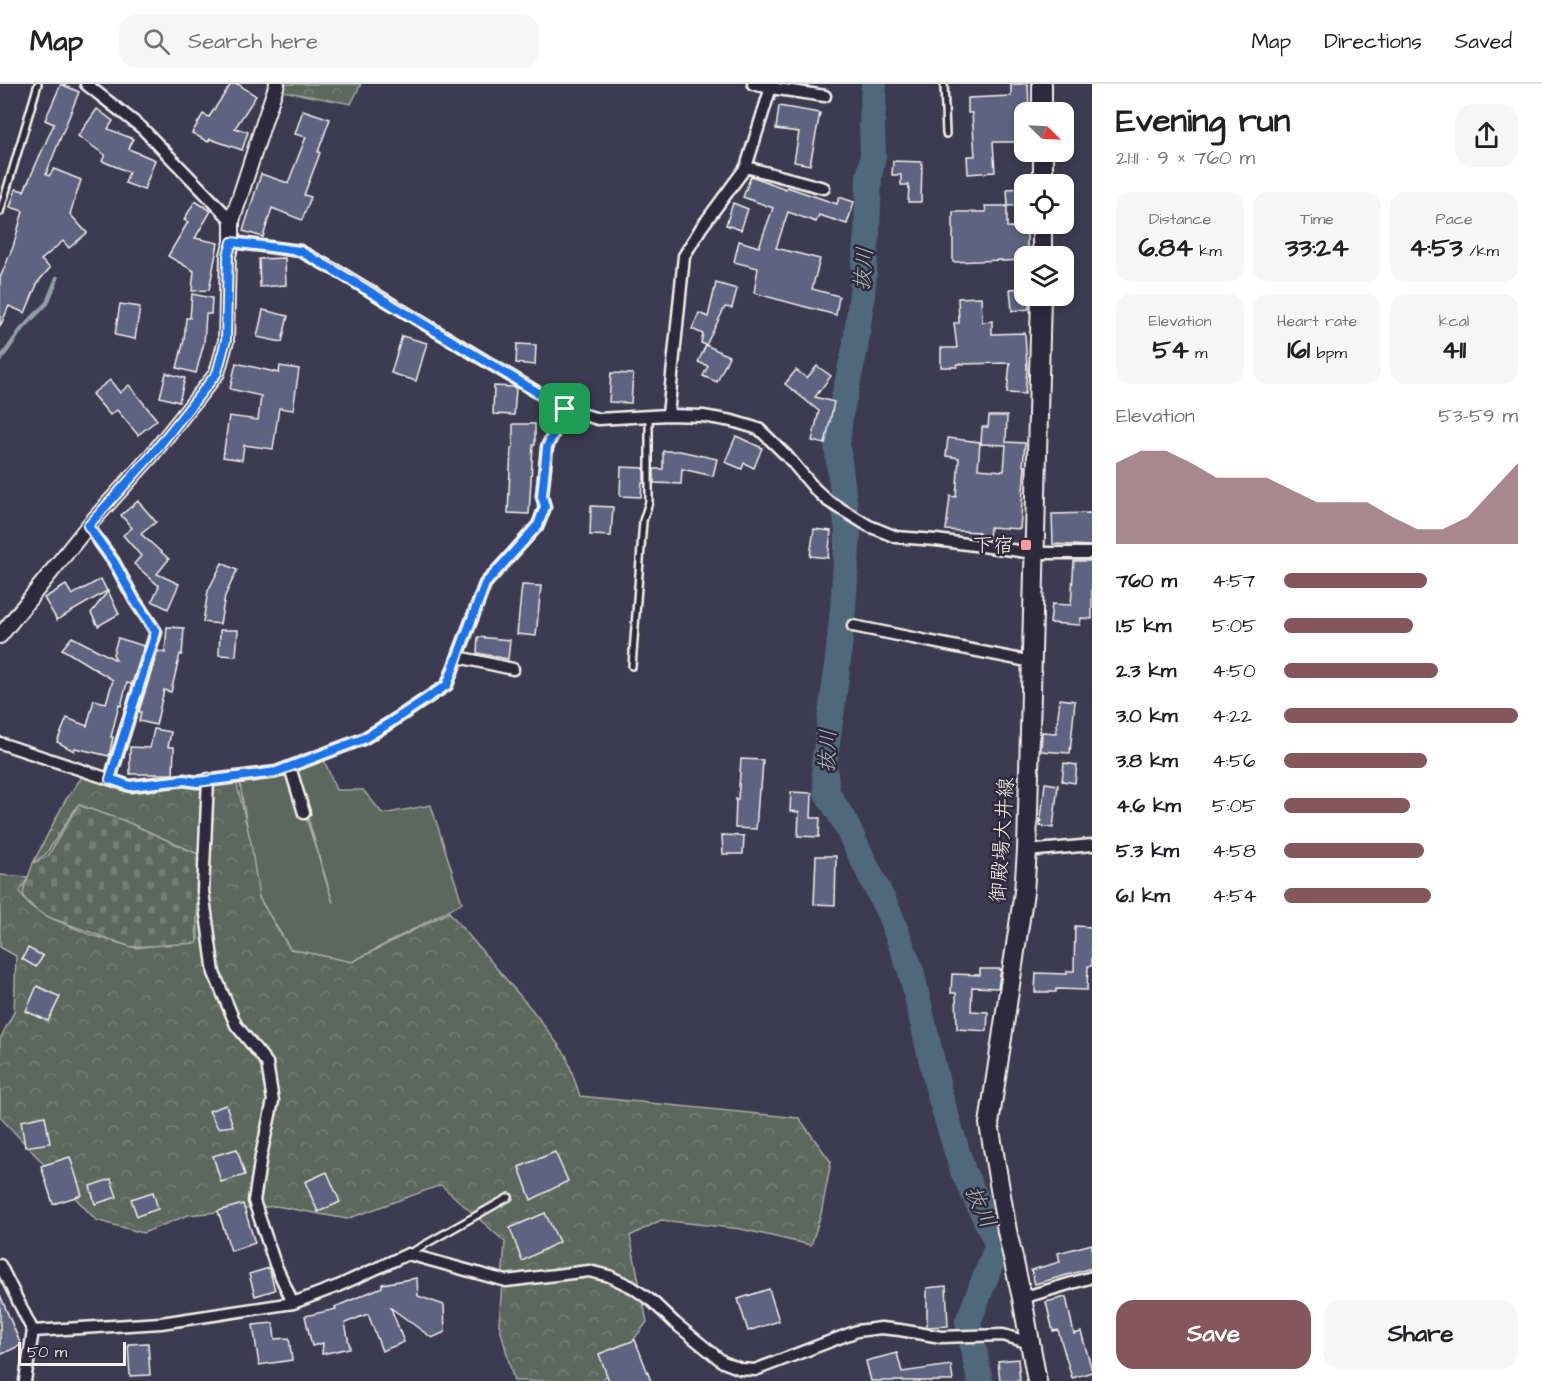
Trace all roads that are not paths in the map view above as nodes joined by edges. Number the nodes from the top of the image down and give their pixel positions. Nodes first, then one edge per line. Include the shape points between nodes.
1 (38, 84) edge
2 (86, 84) edge
3 (277, 84) edge
4 (753, 84) edge
5 (944, 84) edge
6 (1042, 84) edge
7 (772, 86) edge
8 (825, 96) dead end
9 (1042, 102) edge
10 (946, 134) dead end
11 (746, 167) junction
12 (824, 188) dead end
13 (0, 212) edge
14 (232, 221) junction
15 (232, 242) junction
16 (1041, 306) edge
17 (565, 409) junction
18 (668, 415) junction
19 (649, 416) junction
20 (88, 526) junction
21 (1034, 553) junction
22 (1092, 553) edge
23 (853, 626) dead end
24 (0, 636) edge
25 (458, 657) junction
26 (1032, 662) junction
27 (632, 666) dead end
28 (513, 669) dead end
29 (0, 743) edge
30 (290, 766) junction
31 (110, 779) junction
32 (208, 779) junction
33 (304, 813) dead end
34 (1092, 845) edge
35 (1027, 851) junction
36 (508, 1197) dead end
37 (408, 1254) junction
38 (0, 1265) edge
39 (1092, 1277) edge
40 (1022, 1298) junction
41 (293, 1303) junction
42 (33, 1331) junction
43 (1030, 1342) junction
44 (25, 1381) edge
45 (1036, 1381) edge

1 - 13 lane
2 - 14 street via 142,128
3 - 14 street
4 - 7 street
5 - 10 lane
6 - 9 main road
7 - 8 street
7 - 11 street
11 - 12 street
11 - 18 street via 684,256
14 - 15 street
15 - 17 street via 300,251
15 - 20 street via 228,255 226,340 217,373 151,456
16 - 21 main road, 御殿場大井線
17 - 19 street via 598,420
17 - 25 street via 547,447 542,496 545,507 538,525 485,584
18 - 19 street
18 - 21 street via 703,416 759,429 828,501 896,537
19 - 27 lane via 649,502 643,521
20 - 24 street
20 - 31 street via 156,632
21 - 22 street
21 - 26 main road, 御殿場大井線
23 - 26 street
25 - 28 street
25 - 30 street via 447,685 388,724 363,739
26 - 35 main road, 御殿場大井線
29 - 31 street
30 - 32 street via 276,772
30 - 33 street
31 - 32 street via 130,786
32 - 41 street via 203,891 214,973 236,1024 267,1063 273,1101 254,1200 275,1264
34 - 35 street
35 - 40 main road, 御殿場大井線 via 989,1124
36 - 37 lane
37 - 41 street
37 - 43 street via 506,1281 589,1271 609,1276 653,1302 723,1362 741,1369 755,1370 856,1331 881,1328 941,1337 1003,1335
38 - 42 street
39 - 40 street
40 - 43 main road, 御殿場大井線
41 - 42 street via 161,1323
42 - 44 street
43 - 45 main road, 御殿場大井線

